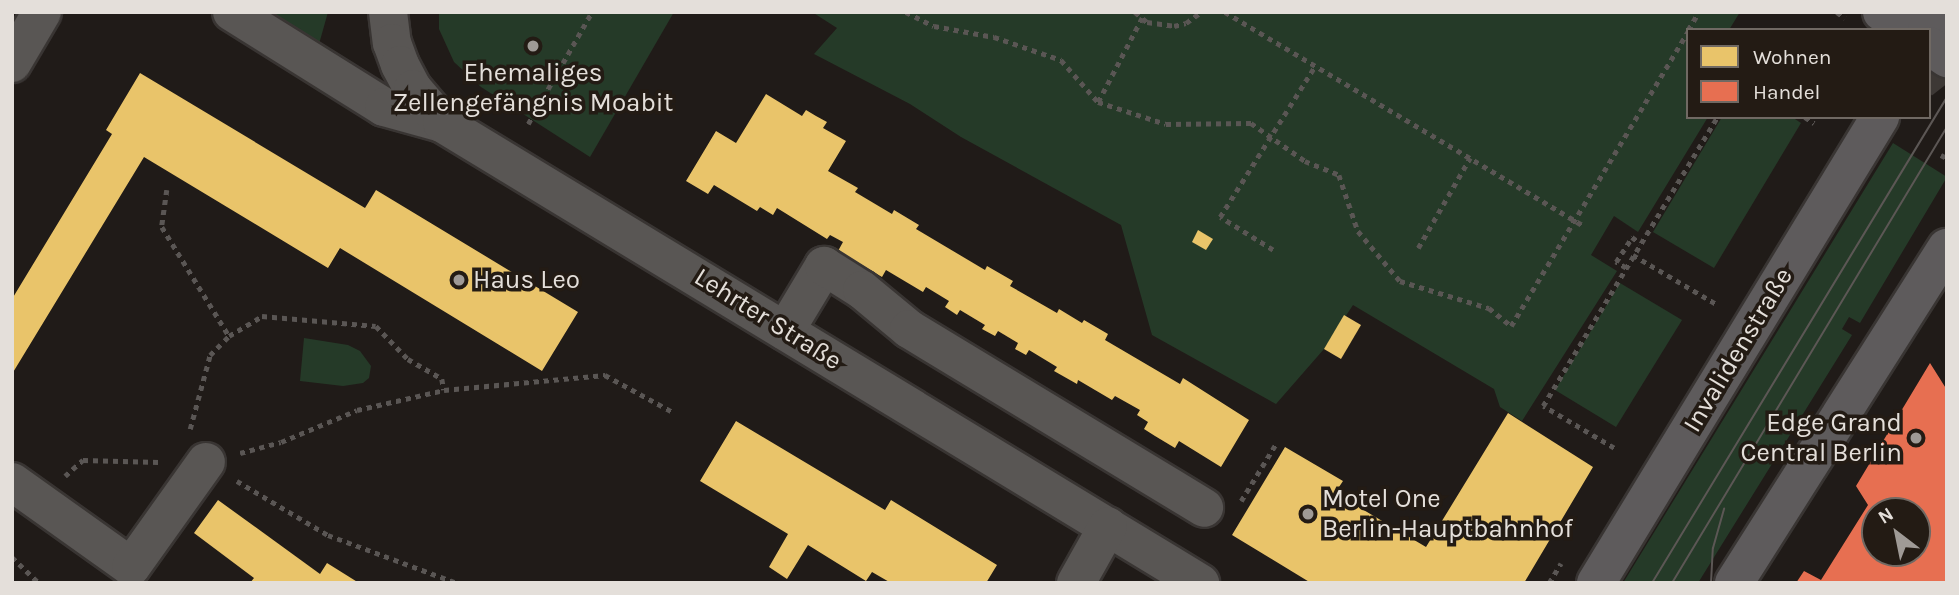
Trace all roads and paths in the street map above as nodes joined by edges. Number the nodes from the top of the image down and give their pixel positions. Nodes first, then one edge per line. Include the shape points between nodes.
1 (42, 12) edge
2 (232, 12) edge
3 (388, 12) edge
4 (906, 12) edge
5 (1135, 12) edge
6 (1201, 12) edge
7 (1225, 12) edge
8 (1699, 12) edge
9 (1882, 12) edge
10 (1937, 12) edge
11 (591, 13) edge
12 (1142, 18) junction
13 (1689, 28) edge
14 (1904, 28) edge
15 (1928, 28) edge
16 (1686, 33) edge
17 (1931, 47) edge
18 (1947, 58) edge
19 (12, 63) edge
20 (1315, 66) junction
21 (1098, 102) junction
22 (1716, 119) edge
23 (1808, 119) edge
24 (1879, 119) edge
25 (442, 122) junction
26 (1814, 123) dead end
27 (528, 124) dead end
28 (1270, 136) junction
29 (1470, 158) junction
30 (167, 190) dead end
31 (1575, 220) junction
32 (1584, 226) dead end
33 (1640, 243) junction
34 (1418, 248) dead end
35 (1947, 248) edge
36 (1273, 250) dead end
37 (1633, 255) junction
38 (1626, 268) junction
39 (1718, 305) dead end
40 (785, 331) junction
41 (229, 336) junction
42 (444, 390) junction
43 (673, 412) dead end
44 (1278, 442) dead end
45 (1614, 448) dead end
46 (195, 451) junction
47 (27, 492) edge
48 (1221, 508) joint
49 (1108, 526) junction
50 (12, 558) edge
51 (1178, 577) edge
52 (39, 583) edge
53 (457, 583) edge
54 (1076, 583) edge
55 (1596, 583) edge
56 (1734, 583) edge

1 - 19 street
2 - 25 street via 384,107
3 - 25 street, Lehrter Straße via 400,65 413,89
4 - 21 path via 934,26 993,37 1061,60
5 - 12 path
6 - 12 path via 1174,26
7 - 20 path
8 - 13 path
9 - 14 main road
10 - 15 main road
11 - 27 path
12 - 21 path
16 - 31 path
17 - 18 main road
20 - 28 path
20 - 29 path
21 - 28 path via 1166,124 1251,123
22 - 33 path
23 - 26 path
24 - 55 main road, Invalidenstraße
25 - 40 street, Lehrter Straße
28 - 31 path via 1305,161 1339,175 1358,231 1400,281 1489,308 1510,326
28 - 36 path via 1220,217
29 - 31 path
29 - 34 path
30 - 41 path via 162,227
31 - 32 path
33 - 37 path
33 - 38 path via 1632,237 1622,248 1616,262
35 - 56 main road
37 - 38 path
37 - 39 path
38 - 45 path via 1542,406
40 - 48 street via 824,266 909,329
40 - 49 street, Lehrter Straße
41 - 42 path via 262,316 376,326 408,359 442,379
41 - 46 path via 210,355 191,428
42 - 43 path via 605,375
42 - 46 path via 357,410 281,442
44 - 48 path
46 - 47 path via 83,460
46 - 47 street via 131,567
46 - 53 path via 328,536
49 - 51 street, Lehrter Straße
49 - 54 street
50 - 52 path

